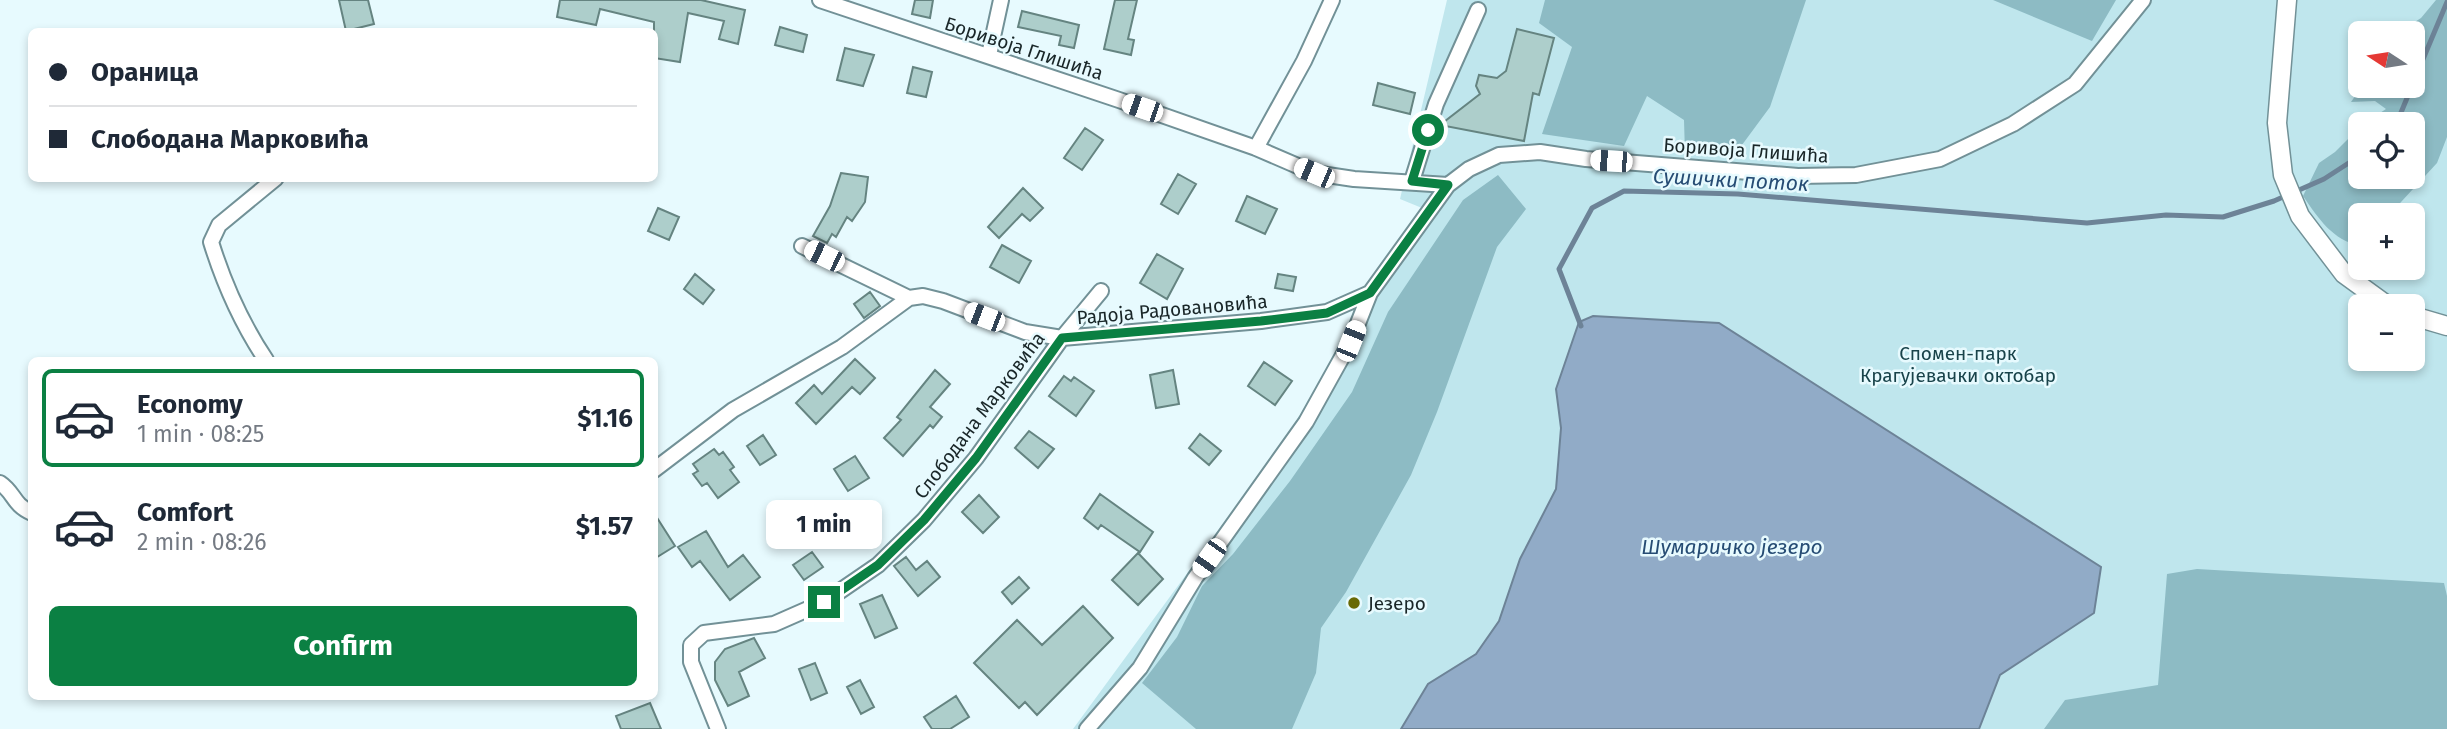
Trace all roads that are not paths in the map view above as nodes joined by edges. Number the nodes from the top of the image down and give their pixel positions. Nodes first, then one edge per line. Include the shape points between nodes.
1 (820, 0) edge
2 (1001, 0) edge
3 (1332, 0) edge
4 (2143, 0) edge
5 (2287, 0) edge
6 (1478, 10) dead end
7 (989, 55) junction
8 (1255, 148) junction
9 (1412, 181) junction
10 (271, 182) edge
11 (1448, 185) junction
12 (802, 246) dead end
13 (1101, 291) dead end
14 (1370, 293) junction
15 (2372, 294) edge
16 (909, 298) junction
17 (2425, 320) edge
18 (2447, 326) edge
19 (1062, 338) junction
20 (264, 357) edge
21 (658, 467) edge
22 (0, 483) edge
23 (28, 511) edge
24 (719, 729) edge
25 (1087, 729) edge

1 - 7 street, Боривоја Глишића
2 - 7 street
3 - 8 street
4 - 11 street, Боривоја Глишића via 2075,84 2013,124 1940,159 1856,175 1798,176 1540,152 1499,155
5 - 15 street via 2277,123 2283,175 2300,216 2344,274
6 - 9 street via 1436,104
7 - 8 street, Боривоја Глишића
8 - 9 street, Боривоја Глишића via 1314,173
9 - 11 street, Боривоја Глишића
10 - 20 street via 219,225 211,242 221,275
11 - 14 street
12 - 16 street
13 - 19 street, Слободана Марковића
14 - 19 street, Радоја Радовановића via 1327,313
14 - 25 street via 1351,341 1306,422 1195,578 1140,668
16 - 19 street, Радоја Радовановића via 943,301 1025,332
16 - 21 street via 842,346 733,410
17 - 18 street
19 - 24 street, Слободана Марковића via 976,458 924,520 878,565 824,602 774,624 704,633 691,645 691,662
22 - 23 street via 17,506

